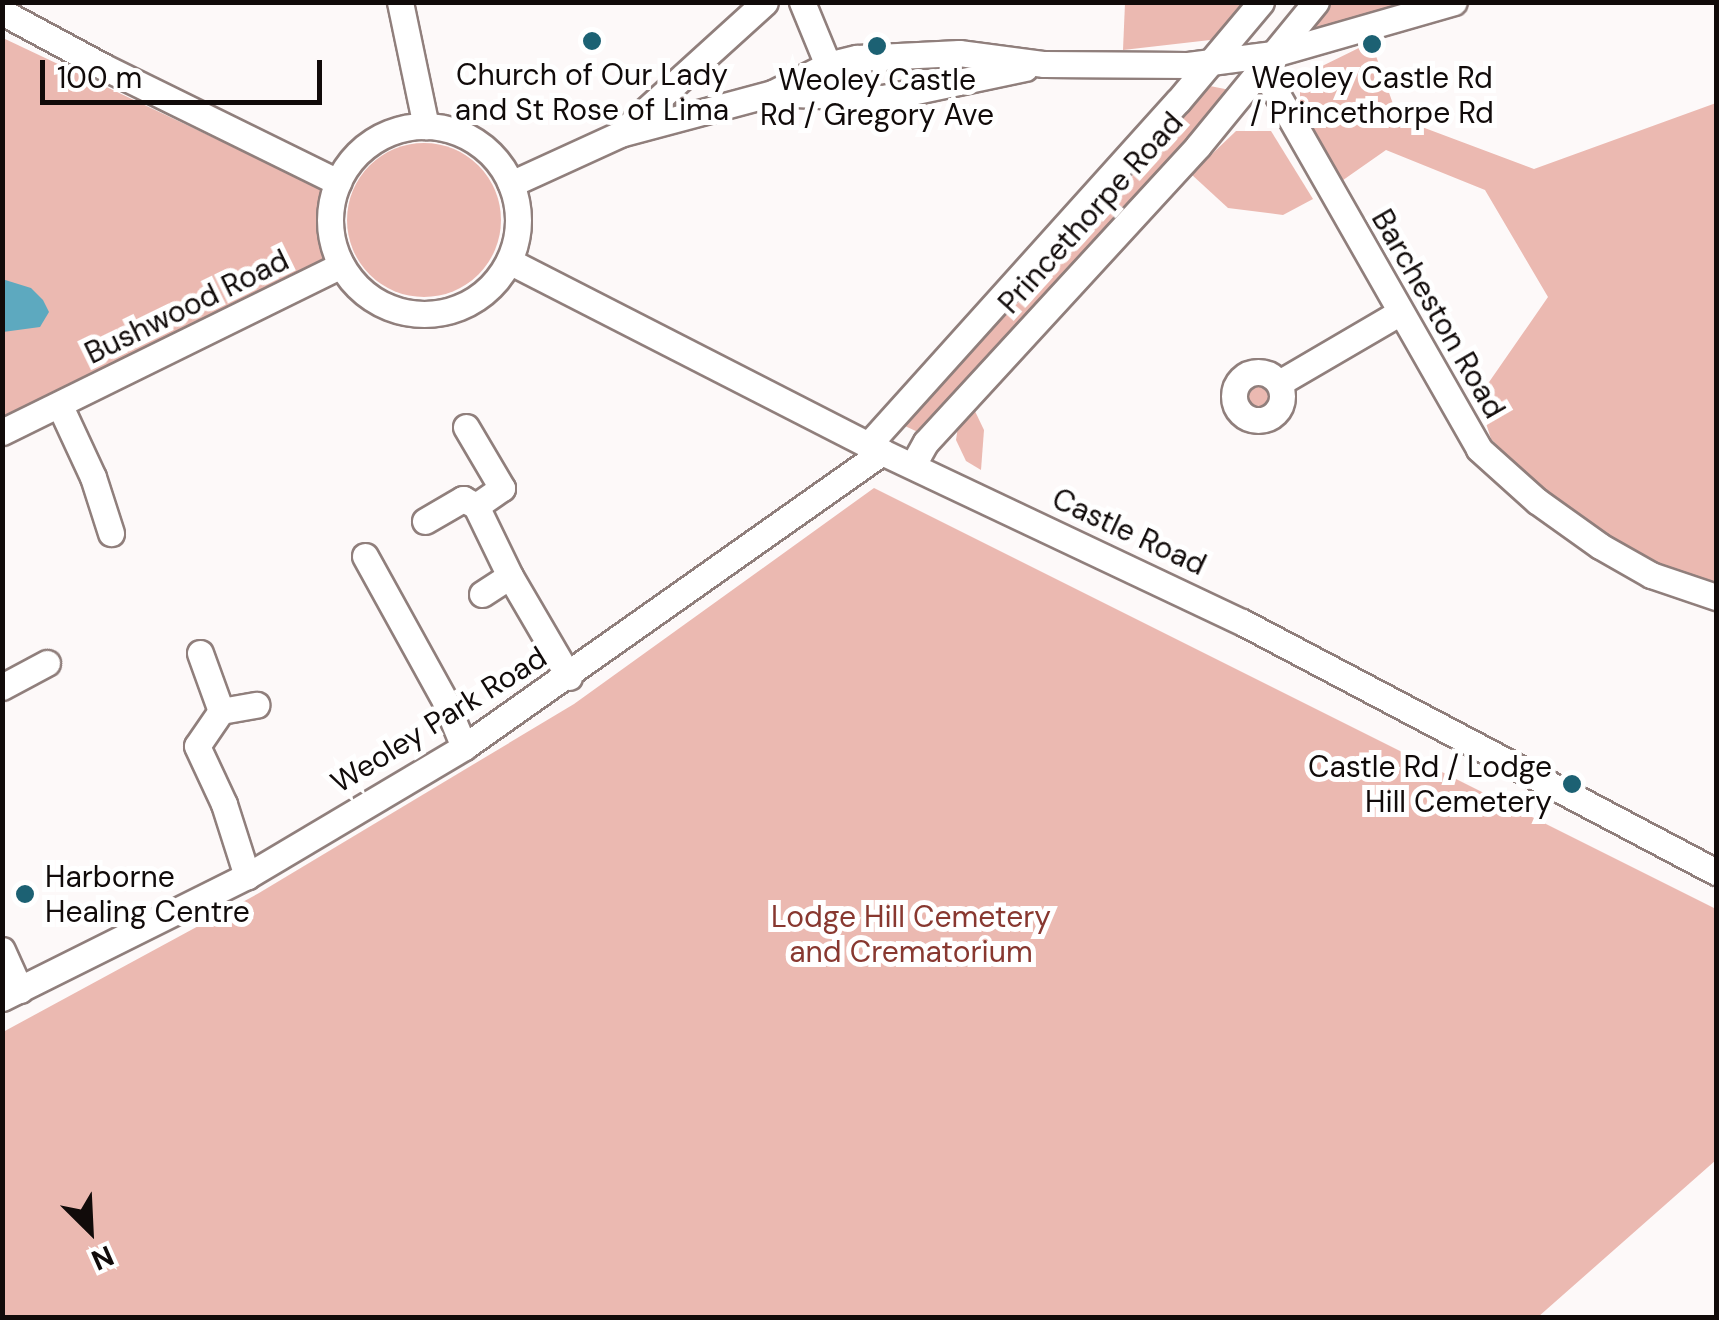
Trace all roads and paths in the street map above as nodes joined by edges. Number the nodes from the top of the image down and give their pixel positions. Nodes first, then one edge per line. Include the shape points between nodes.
1 (400, 2) edge
2 (765, 2) edge
3 (802, 2) edge
4 (1261, 2) edge
5 (1316, 2) edge
6 (1454, 2) edge
7 (2, 12) edge
8 (1268, 61) junction
9 (1211, 62) junction
10 (1044, 64) junction
11 (828, 65) junction
12 (773, 93) junction
13 (426, 126) junction
14 (620, 134) junction
15 (338, 182) junction
16 (511, 184) junction
17 (509, 262) junction
18 (341, 266) junction
19 (1398, 313) junction
20 (1279, 384) dead end
21 (60, 406) junction
22 (466, 427) dead end
23 (2, 432) edge
24 (875, 449) junction
25 (913, 465) junction
26 (476, 506) junction
27 (425, 521) dead end
28 (111, 532) dead end
29 (365, 556) dead end
30 (510, 576) junction
31 (482, 594) dead end
32 (1716, 597) edge
33 (200, 653) dead end
34 (47, 663) dead end
35 (569, 676) junction
36 (2, 687) edge
37 (256, 704) dead end
38 (222, 711) junction
39 (464, 747) junction
40 (1716, 872) edge
41 (246, 876) junction
42 (2, 950) edge
43 (11, 994) edge

1 - 13 street
2 - 14 street
3 - 11 street
4 - 9 street, Princethorpe Road
5 - 8 street, Princethorpe Road
6 - 8 street
7 - 15 street
8 - 9 street
8 - 19 street, Barcheston Road
8 - 25 street, Princethorpe Road via 926,442
9 - 10 street
9 - 24 street, Princethorpe Road
10 - 11 street via 959,53
10 - 12 street via 883,98
11 - 12 street
12 - 14 street
13 - 15 street via 369,144
13 - 16 street via 468,136 486,148
14 - 16 street
15 - 18 street via 330,220
16 - 17 street via 519,219
17 - 18 street via 472,302 417,314 365,294
17 - 24 street, Castle Road
18 - 21 street, Bushwood Road
19 - 20 street
19 - 32 street, Barcheston Road via 1493,462 1600,546 1650,575
21 - 23 street, Bushwood Road
21 - 28 street
22 - 26 street via 502,488
24 - 25 street, Castle Road
24 - 35 street, Weoley Park Road
25 - 40 street, Castle Road via 1242,622
26 - 27 street via 462,499
26 - 30 street
29 - 39 street
30 - 31 street
30 - 35 street
33 - 38 street
34 - 36 street
35 - 39 street, Weoley Park Road
37 - 38 street
38 - 41 street via 197,746
39 - 41 street, Weoley Park Road
41 - 43 street, Weoley Park Road
42 - 43 street

